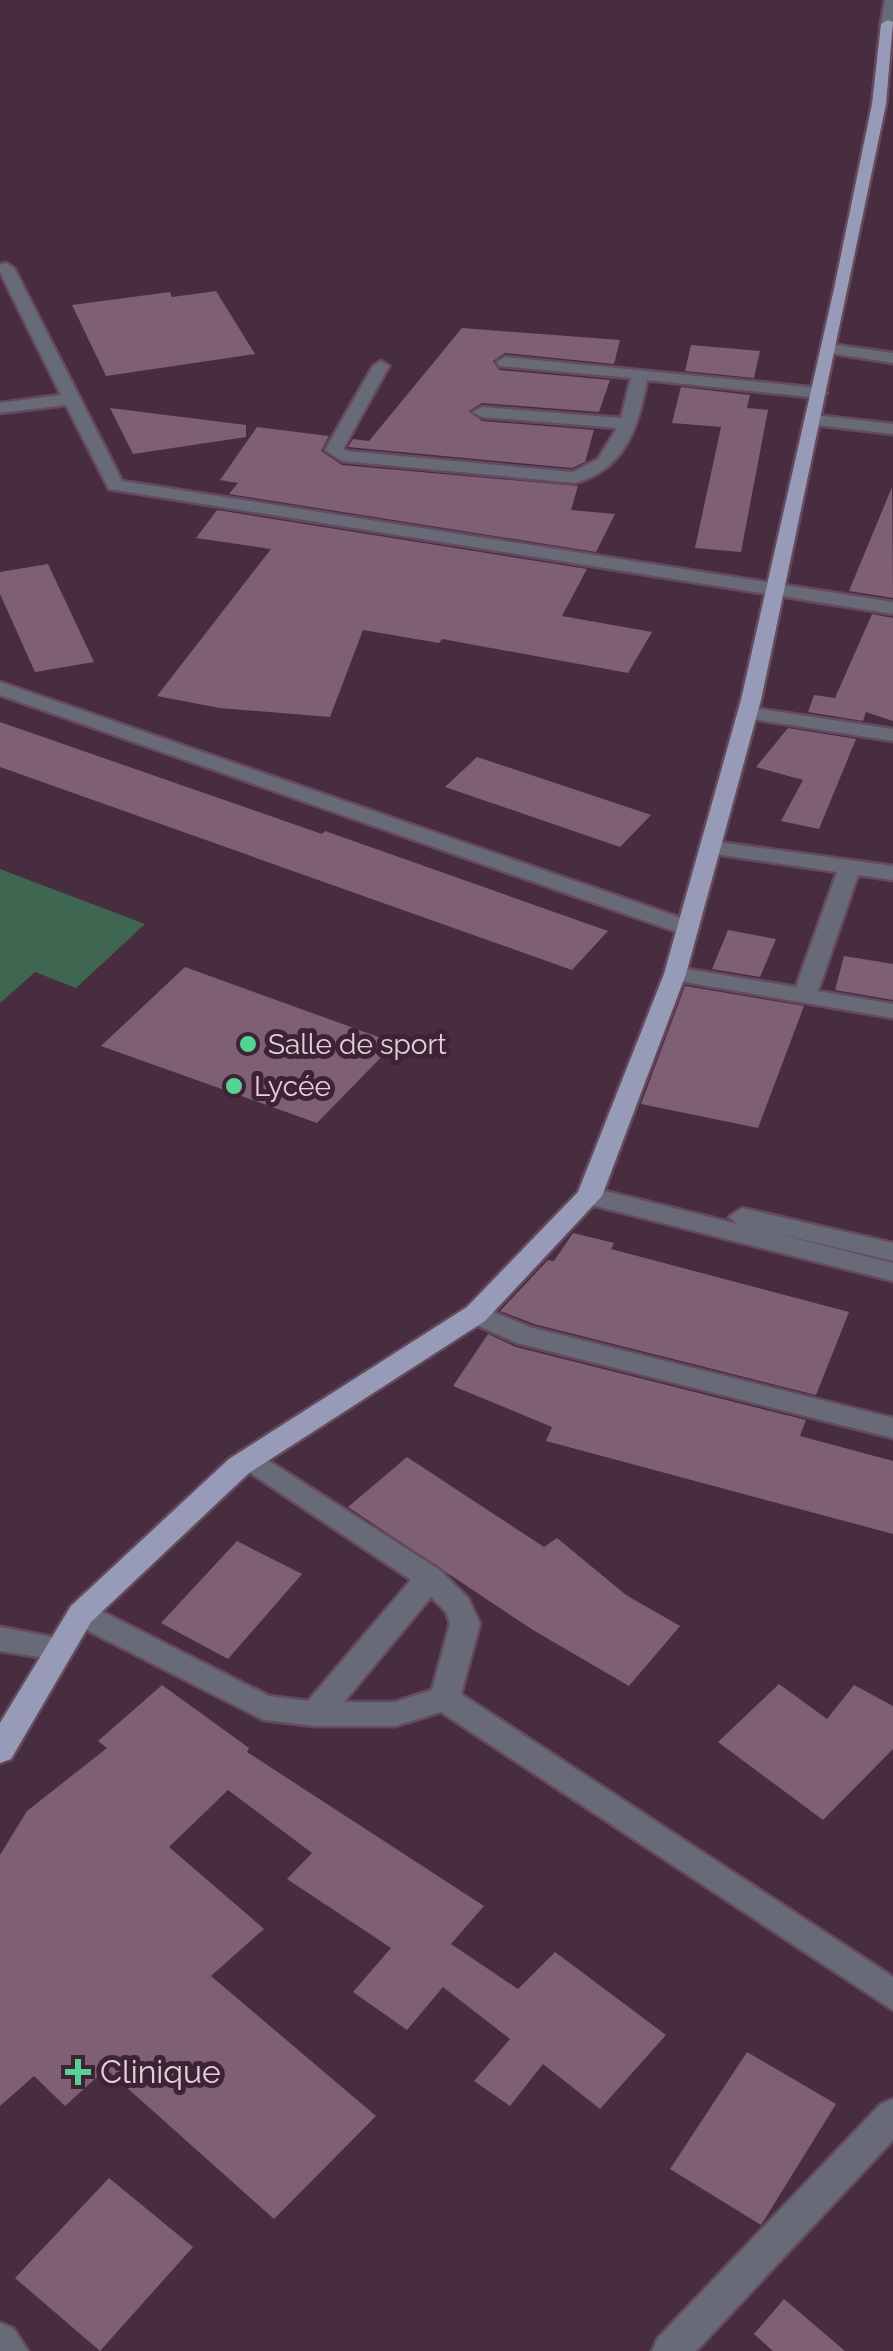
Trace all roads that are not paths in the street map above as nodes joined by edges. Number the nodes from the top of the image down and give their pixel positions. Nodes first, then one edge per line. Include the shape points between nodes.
1 (891, 0) edge
2 (891, 26) edge
3 (888, 65) edge
4 (886, 102) edge
5 (6, 268) dead end
6 (829, 350) junction
7 (893, 358) edge
8 (504, 362) dead end
9 (381, 366) dead end
10 (640, 374) junction
11 (820, 393) junction
12 (71, 398) junction
13 (0, 408) edge
14 (482, 412) dead end
15 (814, 420) junction
16 (630, 424) junction
17 (893, 429) edge
18 (777, 587) junction
19 (893, 608) edge
20 (0, 688) edge
21 (747, 713) junction
22 (893, 734) edge
23 (710, 847) junction
24 (850, 867) junction
25 (893, 873) edge
26 (688, 928) junction
27 (675, 974) junction
28 (805, 996) junction
29 (893, 1011) edge
30 (591, 1189) junction
31 (893, 1252) edge
32 (893, 1272) edge
33 (476, 1314) junction
34 (893, 1428) edge
35 (250, 1459) junction
36 (430, 1578) junction
37 (80, 1614) junction
38 (0, 1639) edge
39 (58, 1648) junction
40 (444, 1699) junction
41 (315, 1714) junction
42 (0, 1750) edge
43 (893, 1995) edge
44 (893, 2115) edge
45 (0, 2342) edge
46 (9, 2351) edge
47 (671, 2351) edge

1 - 2 street
2 - 3 main road
3 - 4 main road
4 - 6 main road
5 - 12 street
6 - 7 street
6 - 11 main road
8 - 10 street
9 - 16 street via 334,450 342,456 575,478 602,467
10 - 11 street
10 - 16 street
11 - 15 main road
12 - 13 street
12 - 18 street via 115,485
14 - 16 street
15 - 17 street
15 - 18 main road
18 - 19 street
18 - 21 main road
20 - 26 street
21 - 22 street
21 - 23 main road
23 - 24 street
23 - 26 main road
24 - 25 street
24 - 28 street
26 - 27 main road
27 - 28 street
27 - 30 main road
28 - 29 street
30 - 31 street
30 - 32 street
30 - 33 main road
33 - 34 street via 526,1336
33 - 35 main road
35 - 36 street
35 - 37 main road
36 - 40 street via 458,1606 465,1624
36 - 41 street
37 - 39 main road
37 - 41 street via 264,1708
38 - 39 street
39 - 42 main road
40 - 41 street via 395,1714
40 - 43 street
44 - 47 street
45 - 46 street

